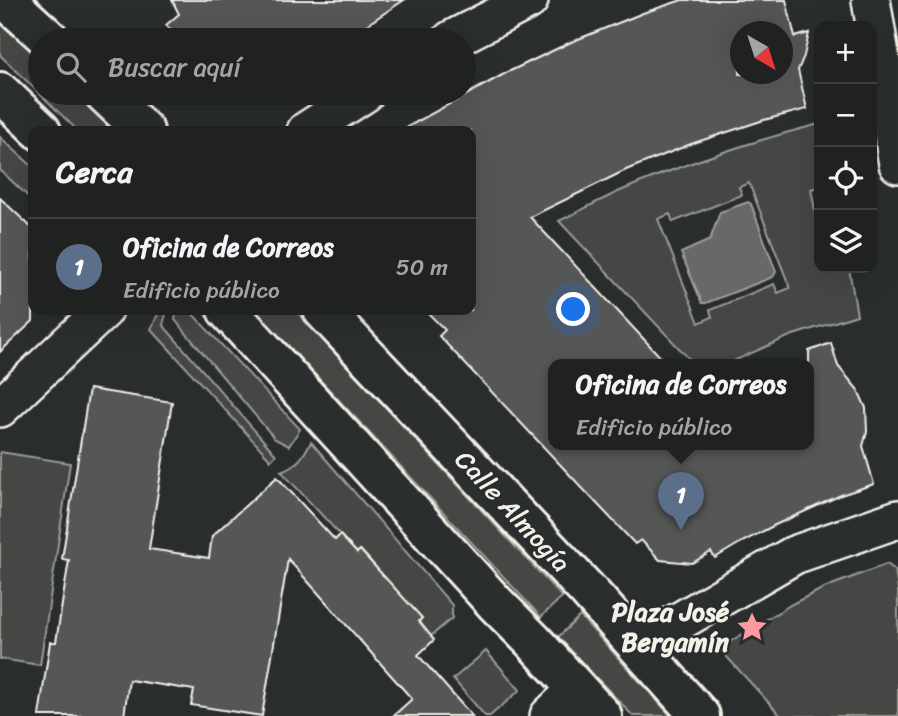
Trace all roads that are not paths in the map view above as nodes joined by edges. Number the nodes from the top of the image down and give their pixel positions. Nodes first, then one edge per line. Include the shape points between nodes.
1 (6, 0) edge
2 (529, 0) edge
3 (872, 0) edge
4 (37, 28) edge
5 (473, 28) edge
6 (0, 92) edge
7 (117, 105) edge
8 (346, 105) edge
9 (36, 126) edge
10 (139, 126) edge
11 (314, 126) edge
12 (898, 164) edge
13 (99, 315) edge
14 (232, 315) edge
15 (328, 315) edge
16 (0, 408) edge
17 (898, 519) edge
18 (637, 646) junction
19 (589, 702) edge
20 (549, 716) edge
21 (700, 716) edge

1 - 4 main road
2 - 5 street
3 - 12 street
6 - 9 main road
7 - 10 main road
8 - 11 street
13 - 16 street
14 - 19 main road
15 - 18 main road, Calle Almogía
17 - 18 street via 794,555
18 - 21 main road, Calle Almogía
19 - 20 street

